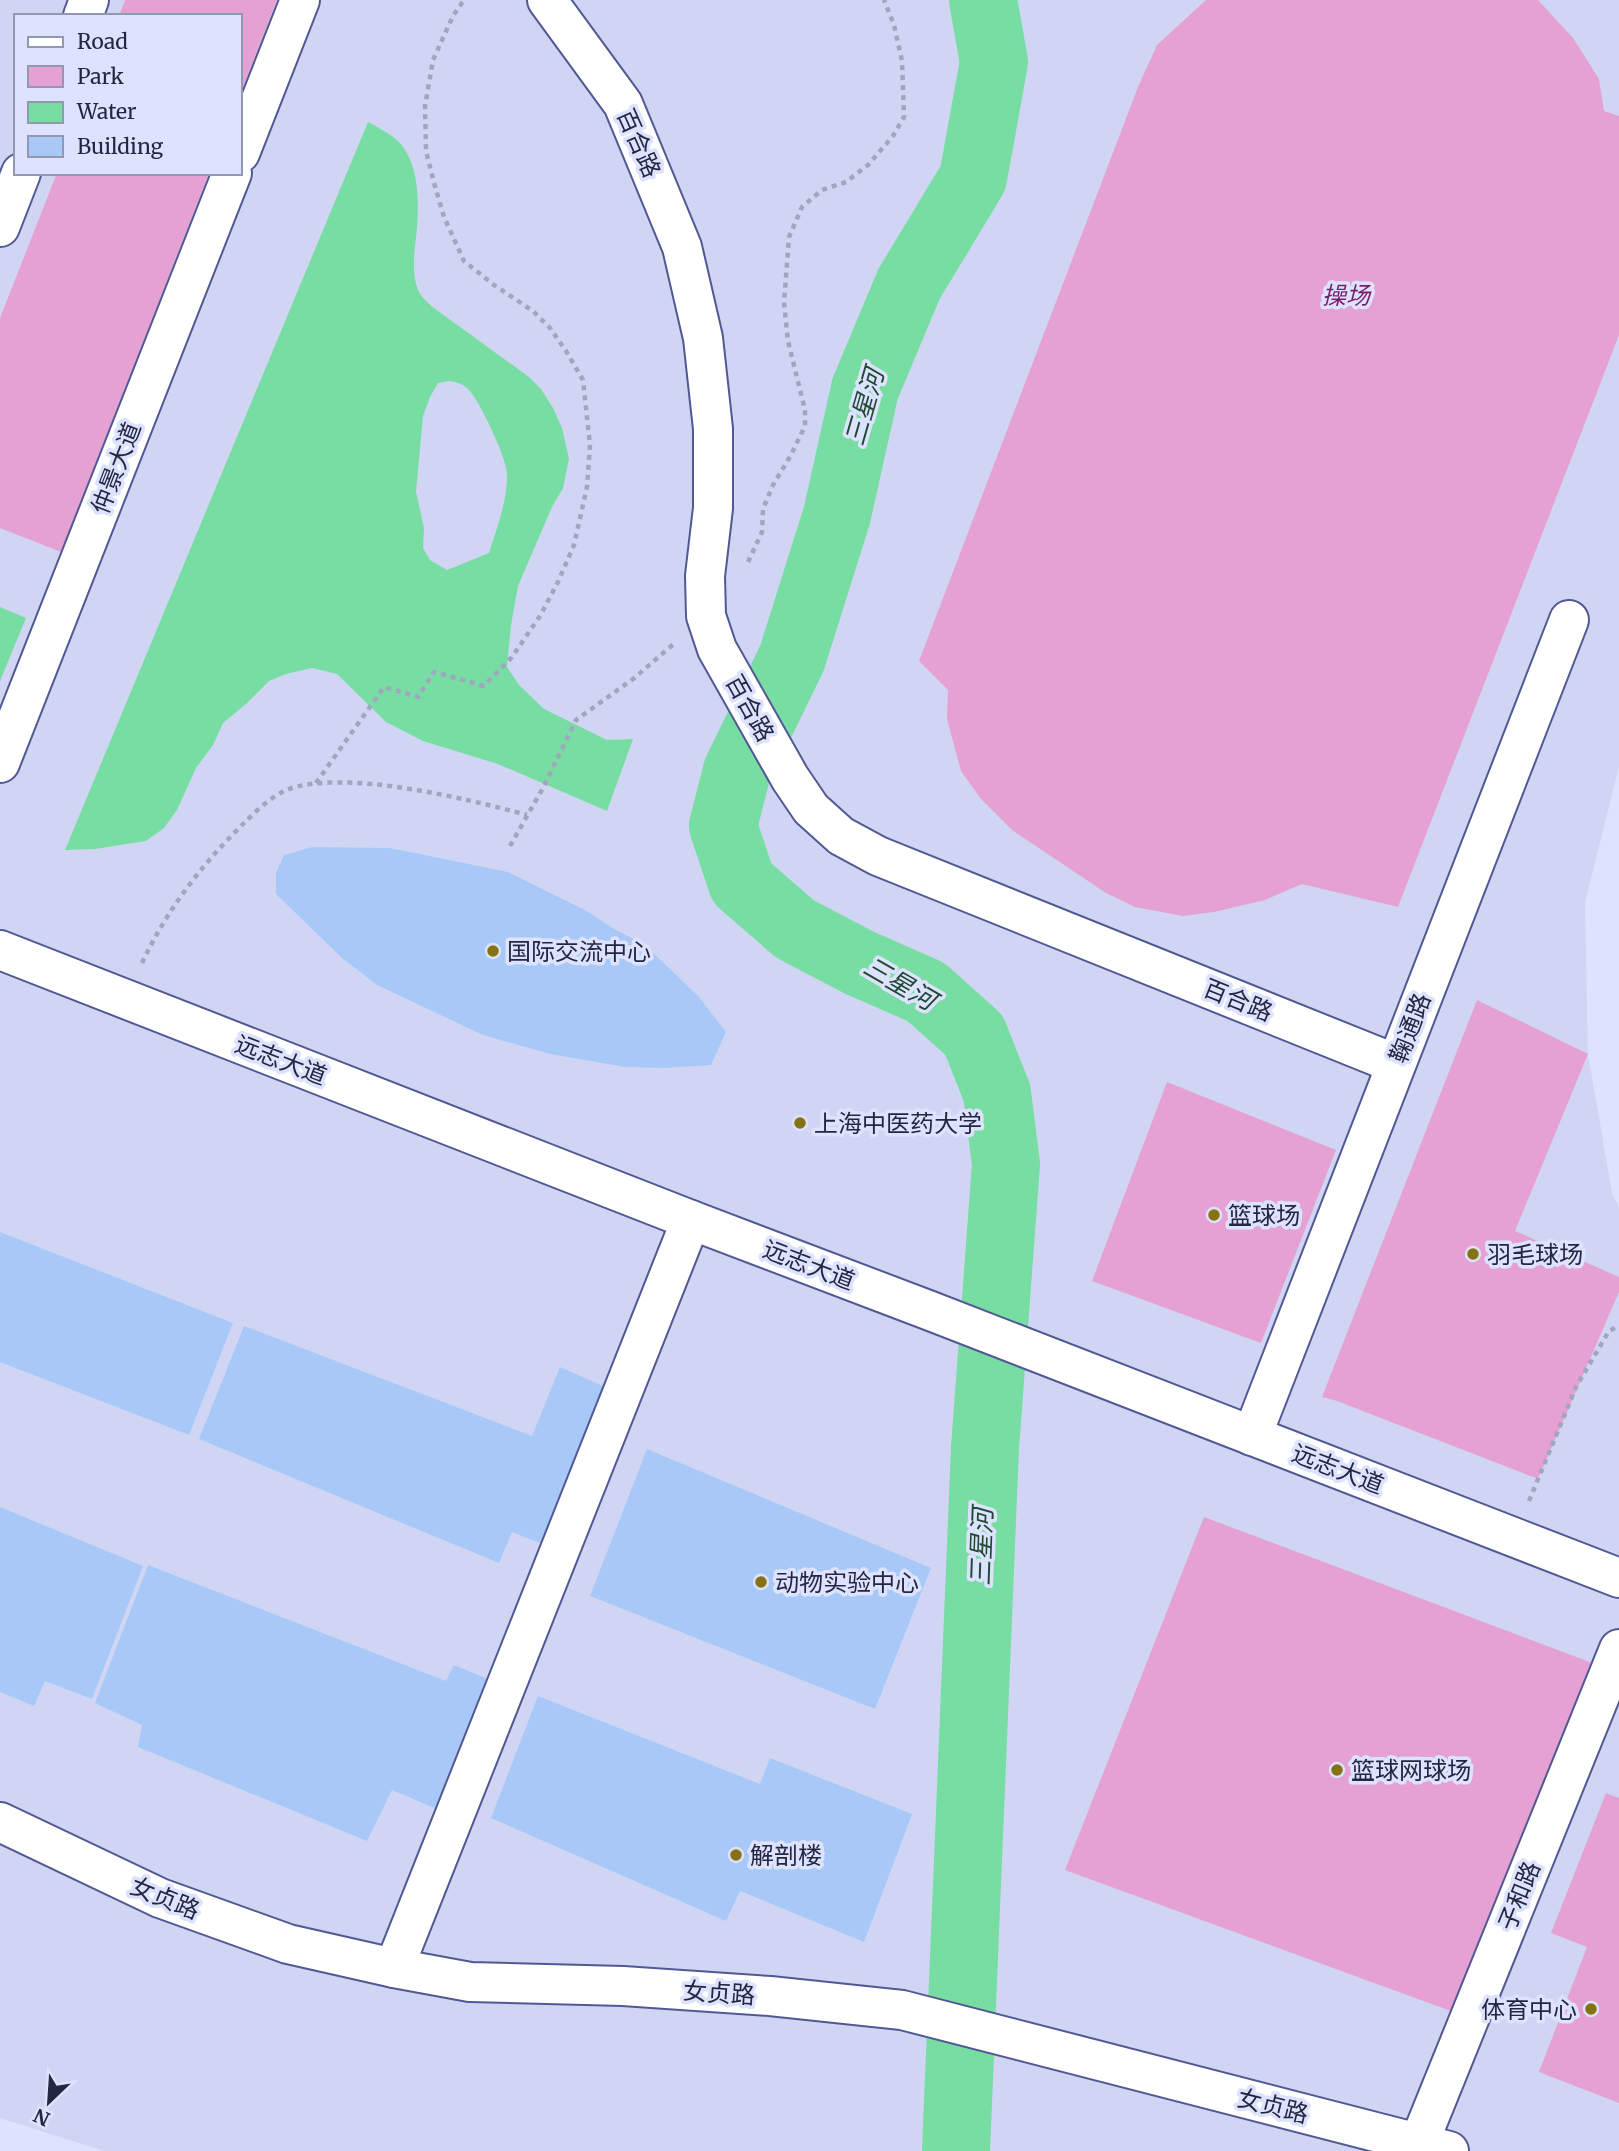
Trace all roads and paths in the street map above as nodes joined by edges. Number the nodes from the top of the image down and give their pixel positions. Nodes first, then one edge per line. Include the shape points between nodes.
1 (300, 0) edge
2 (464, 0) edge
3 (547, 0) edge
4 (884, 0) edge
5 (242, 148) edge
6 (20, 175) edge
7 (231, 175) edge
8 (0, 227) edge
9 (705, 576) junction
10 (706, 616) junction
11 (1569, 620) dead end
12 (0, 763) edge
13 (316, 783) junction
14 (527, 815) junction
15 (510, 846) dead end
16 (0, 950) edge
17 (125, 999) junction
18 (1396, 1064) junction
19 (691, 1220) junction
20 (1619, 1326) edge
21 (1252, 1436) junction
22 (1514, 1538) junction
23 (1619, 1578) edge
24 (1619, 1649) edge
25 (0, 1822) edge
26 (394, 1968) junction
27 (1434, 2147) edge

1 - 5 lane
2 - 13 path via 433,61 425,106 426,151 434,183 464,261 533,311 550,328 583,380 589,433 587,487 574,545 558,582 512,657 484,686 434,673 418,697 384,687
3 - 9 lane, 百合路 via 623,104 682,247 703,338 713,429 713,508
4 - 9 path via 902,61 904,117 868,165 846,182 822,190 802,207 789,237 784,303 805,426 763,509 762,533 748,563
6 - 8 lane
7 - 12 lane, 仲景大道
9 - 10 lane, 百合路
10 - 14 path via 633,679 576,720
10 - 18 lane, 百合路 via 717,649 789,778 811,809 841,836 878,856
11 - 18 lane, 鞠通路
13 - 14 path via 369,784 467,799
13 - 17 path via 286,791 260,807 228,838 157,930
14 - 15 path
16 - 17 lane, 远志大道
17 - 19 lane, 远志大道
18 - 21 lane, 鞠通路
19 - 21 lane, 远志大道
19 - 26 lane
20 - 22 path via 1609,1331 1576,1387
21 - 22 lane, 远志大道
22 - 23 lane, 远志大道
24 - 27 lane, 子和路
25 - 26 lane, 女贞路 via 160,1898 288,1944
26 - 27 lane, 女贞路 via 470,1982 623,1986 902,2010

